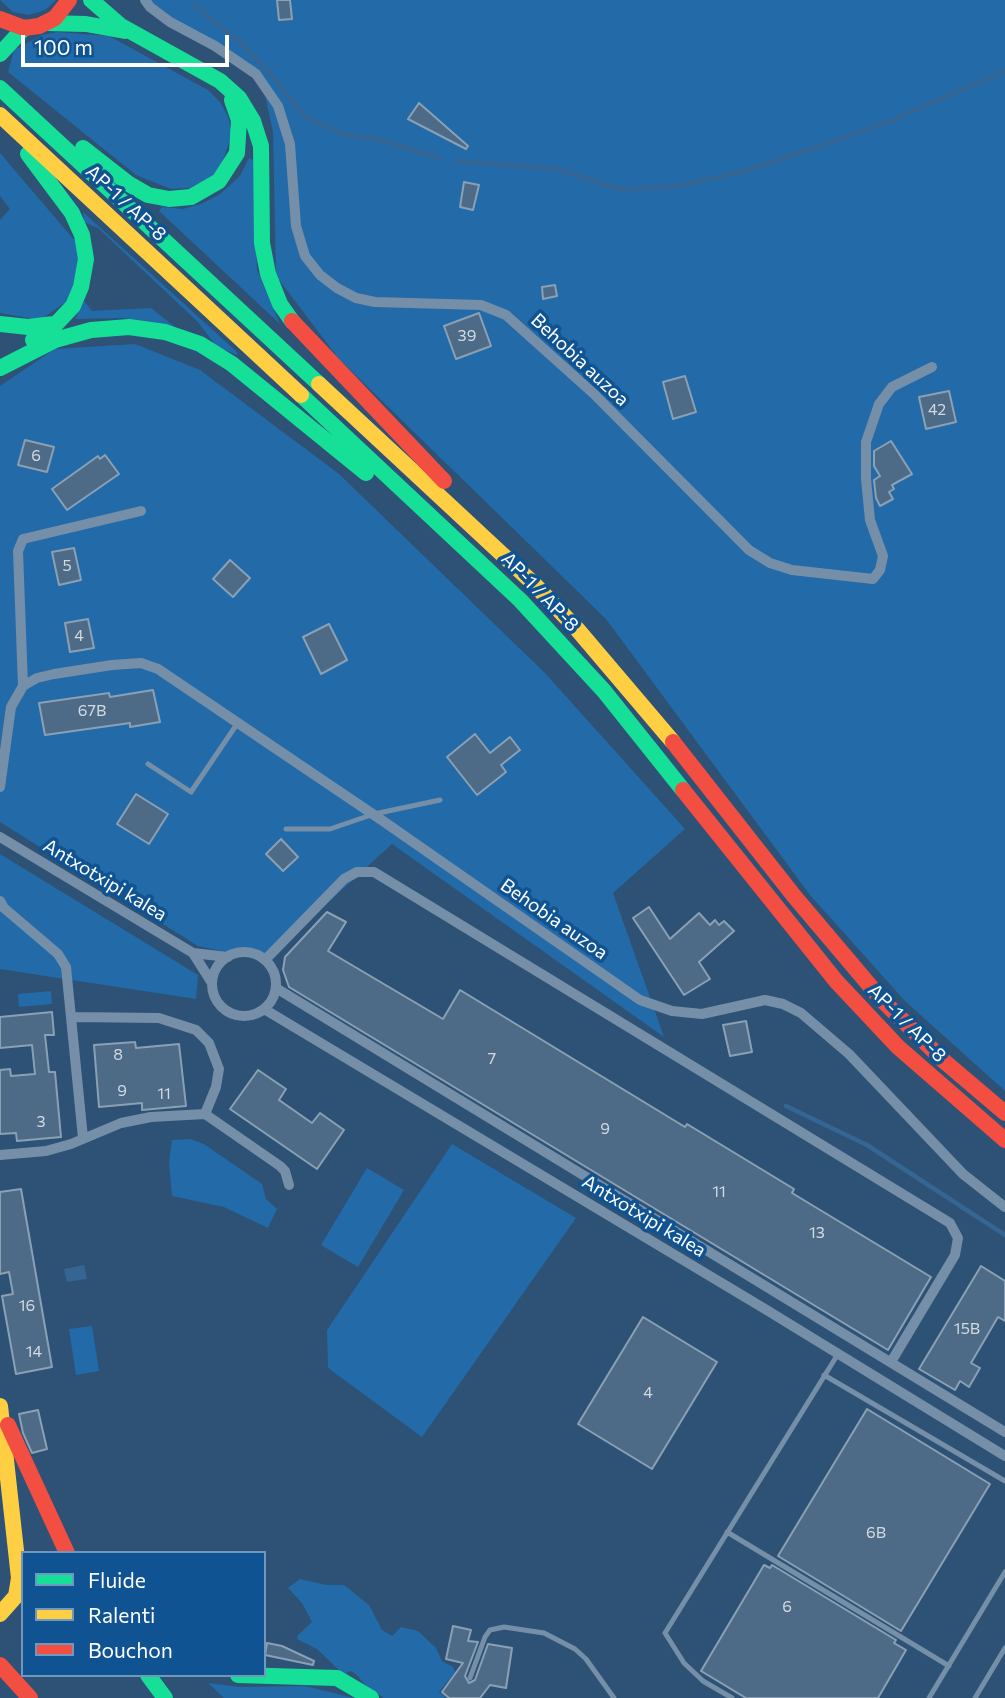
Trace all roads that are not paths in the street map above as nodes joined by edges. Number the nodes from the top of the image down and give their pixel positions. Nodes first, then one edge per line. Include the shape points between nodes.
1 (69, 0) edge
2 (91, 0) edge
3 (145, 0) edge
4 (0, 19) edge
5 (48, 23) junction
6 (24, 27) junction
7 (133, 33) junction
8 (0, 54) edge
9 (209, 74) junction
10 (5, 93) edge
11 (0, 115) edge
12 (44, 129) junction
13 (0, 324) edge
14 (56, 324) junction
15 (0, 365) edge
16 (932, 367) dead end
17 (141, 511) dead end
18 (502, 553) junction
19 (476, 557) junction
20 (23, 686) junction
21 (238, 722) junction
22 (148, 764) dead end
23 (0, 787) edge
24 (440, 800) dead end
25 (374, 814) junction
26 (286, 829) dead end
27 (0, 837) edge
28 (0, 901) edge
29 (192, 953) junction
30 (228, 957) junction
31 (265, 960) junction
32 (212, 983) junction
33 (276, 988) junction
34 (264, 1009) junction
35 (72, 1017) junction
36 (1005, 1113) edge
37 (205, 1114) junction
38 (83, 1138) junction
39 (1005, 1140) edge
40 (0, 1155) edge
41 (289, 1185) dead end
42 (1005, 1207) edge
43 (838, 1354) junction
44 (891, 1362) junction
45 (824, 1375) junction
46 (1, 1410) edge
47 (1005, 1432) edge
48 (1005, 1457) edge
49 (1005, 1481) edge
50 (727, 1532) junction
51 (66, 1551) edge
52 (1005, 1572) edge
53 (19, 1601) edge
54 (0, 1614) edge
55 (1005, 1648) edge
56 (0, 1665) edge
57 (949, 1666) junction
58 (266, 1676) edge
59 (0, 1677) edge
60 (150, 1677) edge
61 (470, 1678) dead end
62 (19, 1698) edge
63 (30, 1698) edge
64 (166, 1698) edge
65 (371, 1698) edge
66 (614, 1698) edge
67 (732, 1698) edge
68 (929, 1698) edge
69 (975, 1698) edge

1 - 5 main road
2 - 7 main road
3 - 16 street, Behobia auzoa via 170,22 256,74 278,106 290,144 296,226 305,256 320,275 356,298 481,305 506,315 594,394 749,550 770,563 792,570 873,579 883,556 870,520 866,442 879,404 892,387
4 - 6 main road
5 - 6 main road
5 - 7 main road
6 - 8 main road
7 - 9 main road
9 - 12 main road via 226,89 236,109 239,142 226,173 191,197 148,195 73,141
9 - 18 main road via 239,98 258,133 262,243 280,304 299,330 446,484
10 - 12 main road, AP-1 / AP-8
11 - 14 main road via 72,213 82,235 86,259 81,287
11 - 19 main road, AP-1 / AP-8
12 - 18 main road, AP-1 / AP-8
13 - 14 main road
14 - 15 main road
15 - 19 main road via 55,340 91,330 129,327 183,337 232,364 446,540
17 - 20 street via 23,539 18,551
18 - 36 main road, AP-1 / AP-8 via 619,677 881,1000
19 - 39 main road, AP-1 / AP-8 via 604,691 866,1014 931,1078
20 - 21 street, Behobia auzoa via 54,674 141,663 158,669
20 - 23 street via 11,707
21 - 22 lane via 191,792
21 - 25 street, Behobia auzoa
24 - 25 lane
25 - 26 lane via 330,828
25 - 42 street, Behobia auzoa via 640,1000 672,1011 702,1014 765,1000 801,1013 849,1054 963,1174
27 - 29 street, Antxotxipi kalea
28 - 35 street via 58,954 66,967
29 - 30 street, Antxotxipi kalea
29 - 32 street, Antxotxipi kalea
30 - 31 street via 253,953
30 - 32 street via 219,964
31 - 33 street
31 - 44 street via 344,879 356,872 374,872 950,1223 958,1238 955,1255
32 - 34 street via 218,1003 234,1014 253,1015
33 - 34 street
33 - 44 street, Antxotxipi kalea
34 - 43 street, Antxotxipi kalea
35 - 37 street via 159,1018 196,1030 209,1043 219,1069
35 - 38 street
37 - 38 street via 151,1117
37 - 41 street via 280,1166
38 - 40 street via 47,1152
43 - 45 lane
43 - 48 street, Antxotxipi kalea
44 - 47 street, Antxotxipi kalea
45 - 49 lane
45 - 50 lane
46 - 51 main road
46 - 53 main road
50 - 57 lane
50 - 67 lane via 665,1633 684,1663
52 - 57 lane
53 - 54 main road
55 - 69 lane
56 - 63 main road
57 - 68 lane
58 - 65 main road via 337,1678
59 - 62 main road
60 - 64 main road
61 - 66 lane via 485,1637 490,1630 504,1627 544,1633 575,1648

